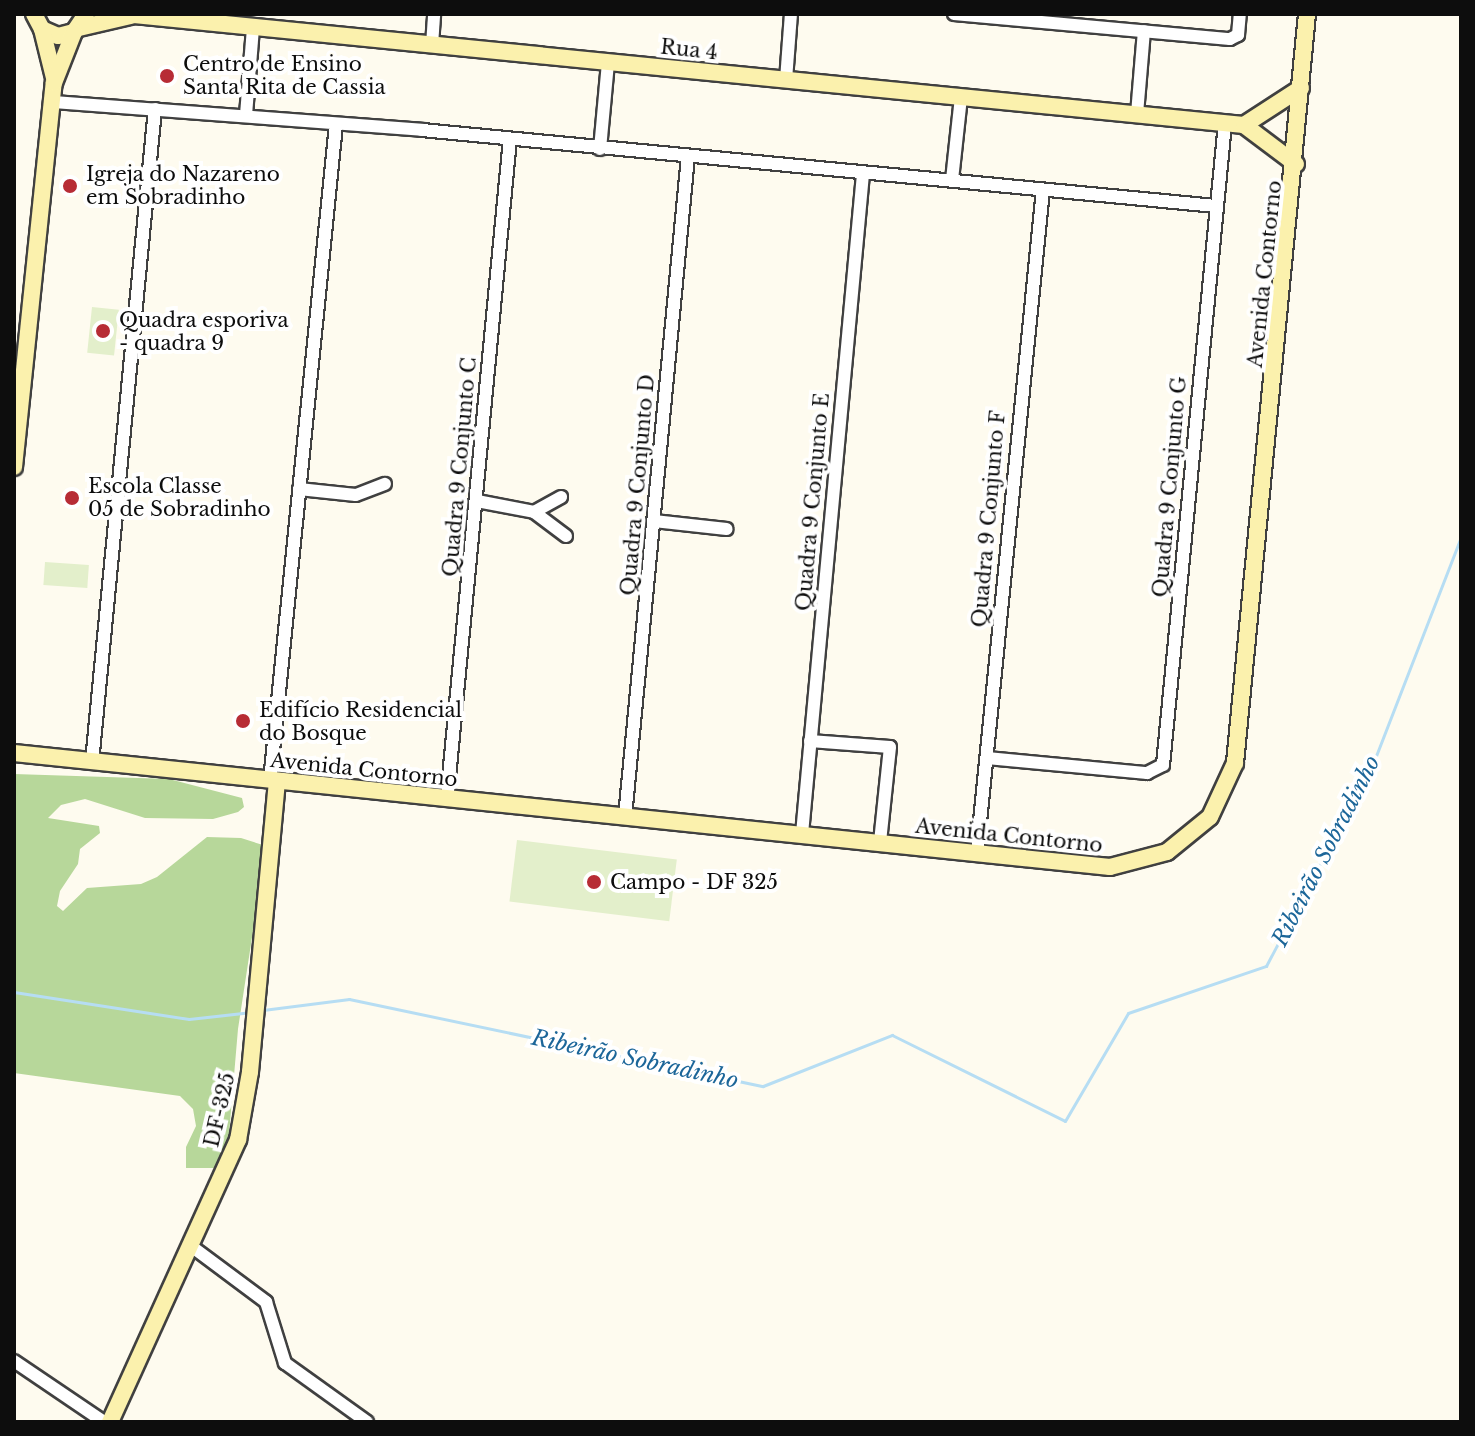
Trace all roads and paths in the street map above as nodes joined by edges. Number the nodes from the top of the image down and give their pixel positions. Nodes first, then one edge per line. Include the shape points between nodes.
1 (20, 14) edge
2 (434, 14) edge
3 (791, 14) edge
4 (954, 14) edge
5 (1240, 14) edge
6 (1307, 14) edge
7 (128, 15) edge
8 (162, 16) edge
9 (1058, 19) edge
10 (38, 22) edge
11 (80, 25) edge
12 (253, 28) junction
13 (1144, 31) junction
14 (432, 45) junction
15 (608, 62) junction
16 (786, 80) junction
17 (54, 83) junction
18 (1301, 88) junction
19 (961, 97) junction
20 (53, 102) junction
21 (155, 109) junction
22 (1137, 114) junction
23 (246, 115) junction
24 (1225, 123) junction
25 (336, 124) junction
26 (1244, 125) junction
27 (510, 139) junction
28 (600, 149) junction
29 (688, 157) junction
30 (1296, 164) junction
31 (863, 174) junction
32 (952, 180) junction
33 (1043, 190) junction
34 (1216, 206) junction
35 (19, 372) edge
36 (14, 467) edge
37 (385, 484) dead end
38 (299, 489) junction
39 (561, 497) dead end
40 (477, 501) junction
41 (534, 512) junction
42 (654, 521) junction
43 (727, 529) dead end
44 (566, 536) dead end
45 (810, 741) junction
46 (14, 743) edge
47 (22, 754) edge
48 (987, 758) junction
49 (92, 762) junction
50 (273, 781) junction
51 (447, 798) junction
52 (625, 817) junction
53 (802, 834) junction
54 (880, 842) junction
55 (977, 852) junction
56 (191, 1246) junction
57 (14, 1361) edge
58 (107, 1422) edge
59 (367, 1422) edge

1 - 10 street
2 - 14 street
3 - 16 street
4 - 9 street
5 - 13 street via 1238,35 1230,39
6 - 18 street, Avenida Contorno
7 - 8 street, Rua 4
7 - 11 street, Rua 4
8 - 12 street, Rua 4
9 - 13 street
10 - 11 street, Rua 4 via 58,36
10 - 17 street
11 - 17 street
12 - 14 street, Rua 4
12 - 23 street
13 - 22 street
14 - 15 street, Rua 4
15 - 16 street, Rua 4
15 - 28 street
16 - 19 street, Rua 4
17 - 20 street
18 - 26 street
18 - 30 street, Avenida Contorno
19 - 22 street, Rua 4
19 - 32 street
20 - 21 street
20 - 35 street
21 - 23 street
21 - 49 street
22 - 24 street, Rua 4
23 - 25 street
24 - 26 street, Rua 4
24 - 34 street, Quadra 9 Conjunto G
25 - 27 street
25 - 38 street
26 - 30 street
27 - 28 street
27 - 40 street, Quadra 9 Conjunto C
28 - 29 street
29 - 31 street
29 - 42 street, Quadra 9 Conjunto D
30 - 55 street, Avenida Contorno via 1238,739 1226,790 1210,817 1185,841 1147,861 1110,867
31 - 32 street
31 - 45 street, Quadra 9 Conjunto E
32 - 33 street
33 - 34 street
33 - 48 street, Quadra 9 Conjunto F
34 - 48 street, Quadra 9 Conjunto G via 1160,771
35 - 36 street
37 - 38 street via 356,495
38 - 50 street
39 - 41 street
40 - 41 street
40 - 51 street, Quadra 9 Conjunto C
41 - 44 street
42 - 43 street
42 - 52 street, Quadra 9 Conjunto D
45 - 53 street, Quadra 9 Conjunto E
45 - 54 street via 890,747
46 - 47 street, Avenida Contorno
47 - 49 street, Avenida Contorno
48 - 55 street, Quadra 9 Conjunto F
49 - 50 street, Avenida Contorno
50 - 51 street, Avenida Contorno
50 - 56 street, DF-325 via 254,1025 238,1140
51 - 52 street, Avenida Contorno
52 - 53 street, Avenida Contorno
53 - 54 street, Avenida Contorno
54 - 55 street, Avenida Contorno
56 - 58 street, DF-325
56 - 59 street via 266,1302 285,1363
57 - 58 street

